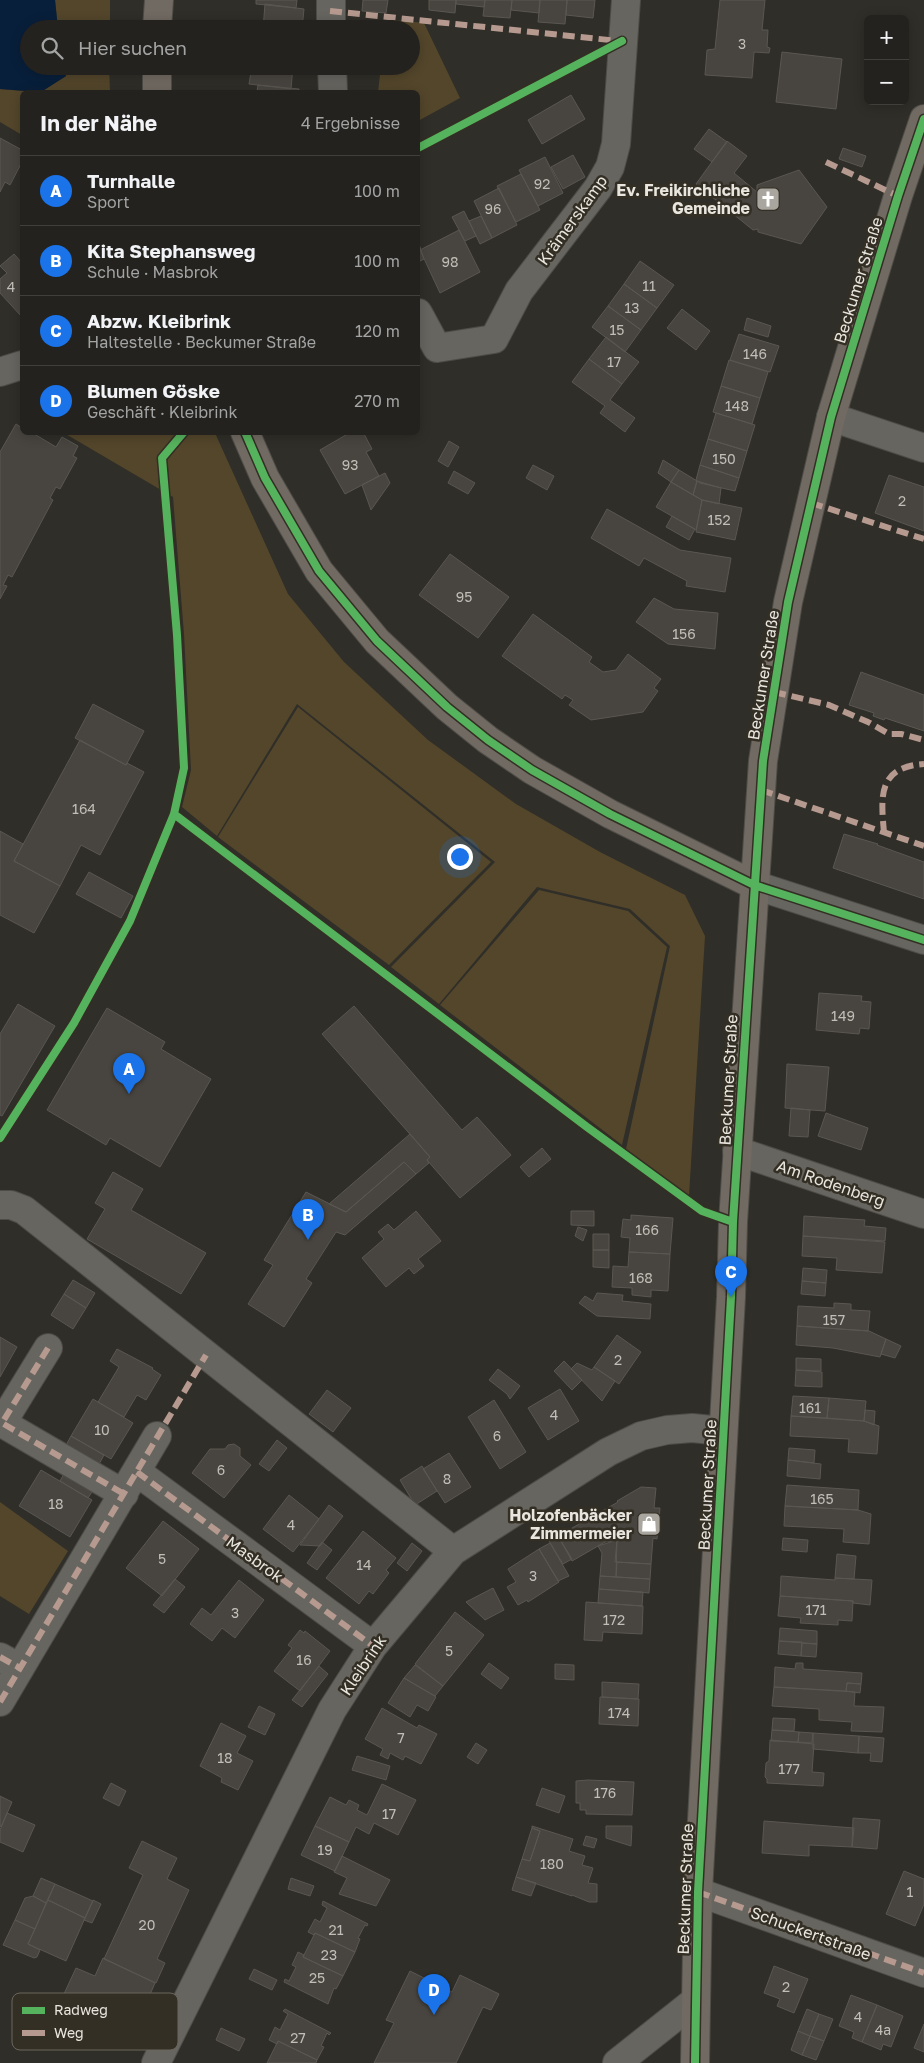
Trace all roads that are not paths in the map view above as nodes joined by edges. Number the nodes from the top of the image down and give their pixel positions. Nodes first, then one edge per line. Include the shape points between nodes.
1 (159, 0) edge
2 (331, 0) edge
3 (626, 0) edge
4 (158, 20) edge
5 (331, 20) edge
6 (157, 75) edge
7 (332, 75) edge
8 (157, 90) edge
9 (333, 90) edge
10 (924, 119) edge
11 (420, 317) edge
12 (20, 366) edge
13 (0, 372) edge
14 (831, 417) junction
15 (246, 435) edge
16 (924, 448) edge
17 (754, 884) junction
18 (924, 940) edge
19 (737, 1151) junction
20 (0, 1205) edge
21 (924, 1214) edge
22 (48, 1348) dead end
23 (723, 1431) junction
24 (157, 1436) dead end
25 (130, 1483) junction
26 (453, 1550) junction
27 (373, 1646) junction
28 (10, 1662) edge
29 (0, 1702) edge
30 (698, 1892) junction
31 (924, 1974) edge
32 (695, 2001) junction
33 (178, 2019) edge
34 (162, 2050) edge
35 (156, 2063) edge
36 (617, 2063) edge
37 (695, 2063) edge

1 - 4 main road
2 - 5 street
3 - 11 street, Krämerskamp via 616,144 610,167 598,188 519,291 494,339 437,348
6 - 8 main road
7 - 9 street
10 - 14 main road, Beckumer Straße
12 - 13 street
14 - 16 street
14 - 17 main road, Beckumer Straße via 788,602 763,761
15 - 17 main road via 265,478 319,570 377,641 447,707 532,770 610,814
17 - 18 street
17 - 19 main road, Beckumer Straße
19 - 21 street, Am Rodenberg
19 - 23 main road, Beckumer Straße
20 - 26 street via 24,1210
22 - 25 street, Masbrok via 2,1423
23 - 26 street, Kleibrink via 692,1428 641,1436 608,1452
23 - 30 main road, Beckumer Straße
24 - 25 street
25 - 27 street, Masbrok
25 - 28 street
26 - 27 street, Kleibrink
27 - 33 street, Kleibrink via 332,1710
28 - 29 street
30 - 31 street, Schuckertstraße
30 - 32 main road, Beckumer Straße
32 - 36 street
32 - 37 main road, Beckumer Straße
34 - 35 street, Kleibrink

